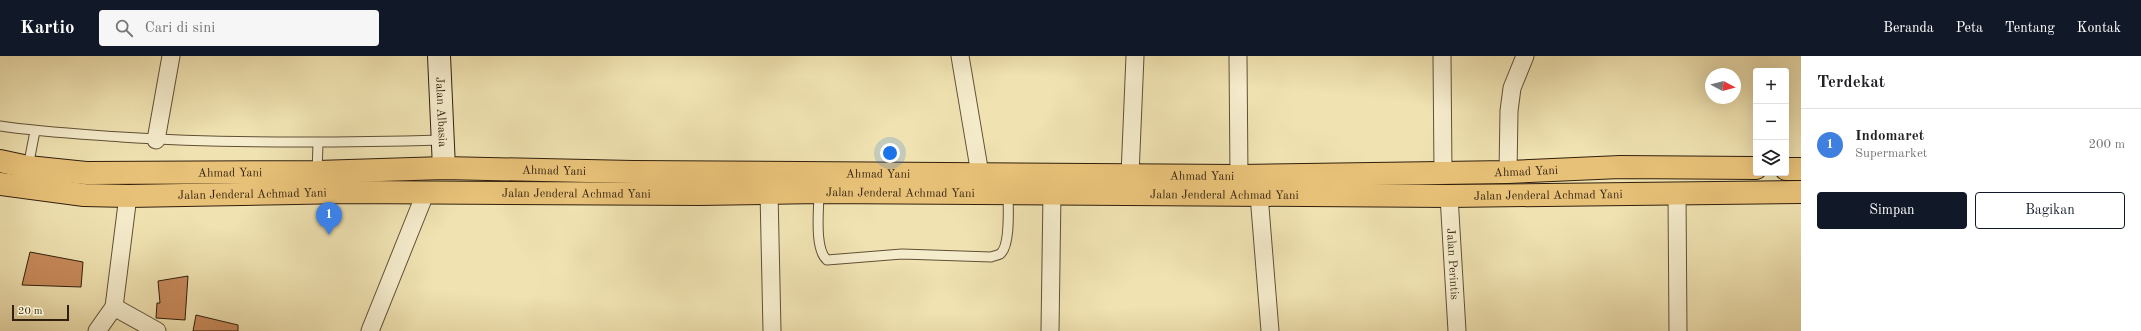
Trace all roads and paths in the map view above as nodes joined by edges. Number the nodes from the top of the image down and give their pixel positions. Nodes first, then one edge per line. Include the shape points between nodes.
1 (171, 56) edge
2 (439, 56) edge
3 (960, 56) edge
4 (1135, 56) edge
5 (1238, 56) edge
6 (1442, 56) edge
7 (1525, 56) edge
8 (0, 126) edge
9 (35, 131) junction
10 (156, 140) junction
11 (442, 140) junction
12 (318, 144) junction
13 (0, 161) edge
14 (28, 167) junction
15 (444, 168) junction
16 (1753, 168) edge
17 (1789, 169) edge
18 (1801, 169) edge
19 (1582, 170) junction
20 (1540, 171) junction
21 (232, 172) junction
22 (259, 172) junction
23 (317, 172) junction
24 (1444, 172) junction
25 (1508, 172) junction
26 (980, 174) junction
27 (1130, 175) junction
28 (1238, 176) junction
29 (1007, 183) junction
30 (0, 184) edge
31 (768, 192) junction
32 (819, 192) junction
33 (1801, 192) edge
34 (1052, 193) junction
35 (261, 194) junction
36 (425, 194) junction
37 (1677, 194) junction
38 (234, 195) junction
39 (1259, 195) junction
40 (1541, 195) junction
41 (1584, 195) junction
42 (128, 196) junction
43 (1449, 196) junction
44 (114, 307) junction
45 (97, 331) edge
46 (157, 331) edge
47 (370, 331) edge
48 (772, 331) edge
49 (1050, 331) edge
50 (1270, 331) edge
51 (1457, 331) edge
52 (1678, 331) edge

1 - 10 street
2 - 11 street, Jalan Albasia
3 - 26 street
4 - 27 street
5 - 28 street
6 - 24 street
7 - 25 street via 1512,88
8 - 9 lane
9 - 10 lane
9 - 14 lane
10 - 12 lane
11 - 12 lane
11 - 15 street, Jalan Albasia
12 - 23 lane
13 - 14 highway, Ahmad Yani
14 - 21 highway, Ahmad Yani via 86,173
15 - 23 highway, Ahmad Yani
15 - 26 highway, Ahmad Yani
16 - 19 highway, Ahmad Yani via 1620,167
17 - 18 highway
19 - 20 highway, Ahmad Yani
19 - 41 highway
20 - 25 highway, Ahmad Yani
20 - 40 highway
21 - 22 highway, Ahmad Yani
21 - 38 highway
22 - 23 highway, Ahmad Yani
22 - 35 highway
24 - 25 highway, Ahmad Yani
24 - 28 highway, Ahmad Yani
26 - 29 highway, Ahmad Yani
27 - 28 highway, Ahmad Yani
27 - 29 highway, Ahmad Yani
29 - 32 highway, Jalan Jenderal Achmad Yani
29 - 32 lane via 1008,226 1005,247 1000,254 991,257 902,254 827,260 822,256 819,244
29 - 34 highway, Jalan Jenderal Achmad Yani
30 - 42 highway, Jalan Jenderal Achmad Yani via 84,195
31 - 32 highway, Jalan Jenderal Achmad Yani
31 - 36 highway, Jalan Jenderal Achmad Yani
31 - 48 street
33 - 37 highway, Jalan Jenderal Achmad Yani
34 - 39 highway, Jalan Jenderal Achmad Yani
34 - 49 street
35 - 36 highway, Jalan Jenderal Achmad Yani
35 - 38 highway, Jalan Jenderal Achmad Yani
36 - 47 street
37 - 41 highway, Jalan Jenderal Achmad Yani
37 - 52 street
38 - 42 highway, Jalan Jenderal Achmad Yani
39 - 43 highway, Jalan Jenderal Achmad Yani
39 - 50 street
40 - 41 highway, Jalan Jenderal Achmad Yani
40 - 43 highway, Jalan Jenderal Achmad Yani
42 - 44 street
43 - 51 street, Jalan Perintis
44 - 45 street
44 - 46 street

